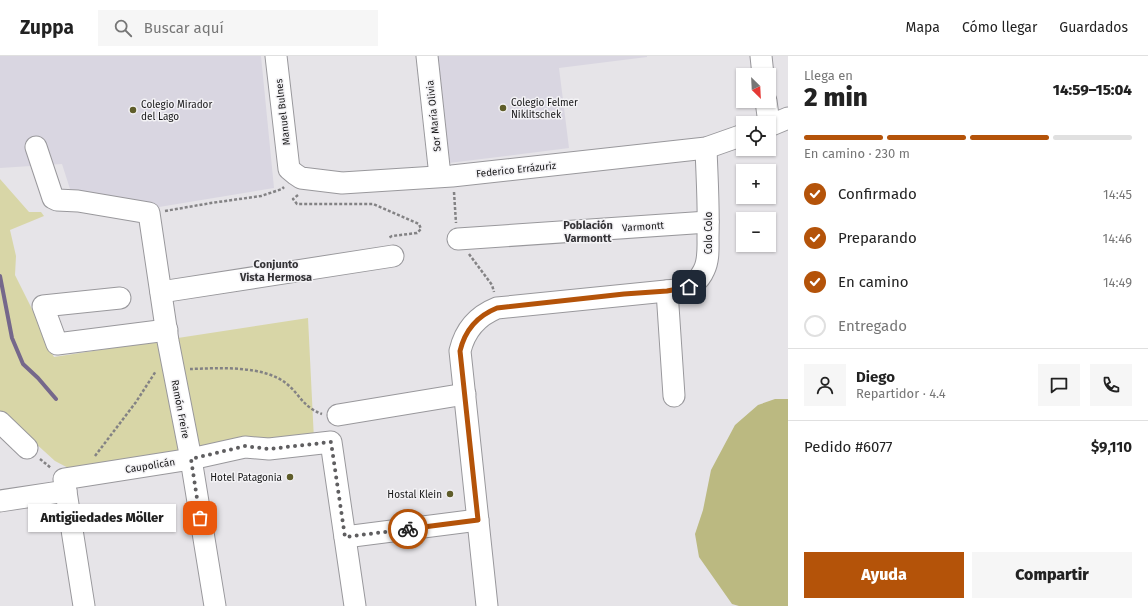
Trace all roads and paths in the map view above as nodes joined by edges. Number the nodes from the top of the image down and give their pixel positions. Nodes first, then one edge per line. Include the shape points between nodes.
1 (276, 56) edge
2 (427, 56) edge
3 (761, 56) edge
4 (762, 68) edge
5 (788, 118) edge
6 (776, 122) edge
7 (736, 137) edge
8 (36, 147) dead end
9 (706, 148) junction
10 (292, 172) junction
11 (440, 176) junction
12 (304, 194) dead end
13 (149, 212) junction
14 (708, 222) junction
15 (458, 239) dead end
16 (386, 257) joint
17 (667, 291) junction
18 (161, 292) junction
19 (120, 298) dead end
20 (166, 330) junction
21 (165, 370) junction
22 (465, 394) junction
23 (674, 396) dead end
24 (338, 415) joint
25 (0, 422) edge
26 (27, 448) joint
27 (93, 458) dead end
28 (191, 459) junction
29 (65, 485) junction
30 (0, 501) edge
31 (478, 520) junction
32 (345, 537) junction
33 (84, 606) edge
34 (215, 606) edge
35 (355, 606) edge
36 (487, 606) edge

1 - 10 street, Manuel Bulnes
2 - 11 street, Sor María Olivia
3 - 4 street
5 - 6 street
7 - 9 street, Federico Errázuriz
8 - 13 street via 53,198
9 - 11 street, Federico Errázuriz
9 - 14 street, Colo Colo
10 - 11 street, Federico Errázuriz via 308,179 342,183
10 - 13 path via 282,189 261,196
12 - 16 path via 296,195 293,199 297,204 373,204 419,224 421,229 417,233 392,236 384,240 379,246
13 - 18 street, Ramón Freire
14 - 15 street, Varmontt
14 - 17 street, Colo Colo via 708,258 704,272 689,287
16 - 18 street
17 - 22 street, Colo Colo via 497,308 482,315 470,328 460,351
17 - 23 street
18 - 20 street, Ramón Freire
19 - 20 street via 43,306 58,344
20 - 21 street, Ramón Freire
21 - 24 path via 222,368 266,374 286,384 315,412 330,416
21 - 27 path via 136,402
21 - 28 street, Ramón Freire
22 - 24 street
22 - 31 street
25 - 26 street
26 - 29 path
28 - 29 street, Caupolicán
28 - 32 street, Caupolicán via 245,446 269,449 331,442
28 - 34 street, Ramón Freire
29 - 30 street, Caupolicán
29 - 33 street
31 - 32 street
31 - 36 street
32 - 35 street

